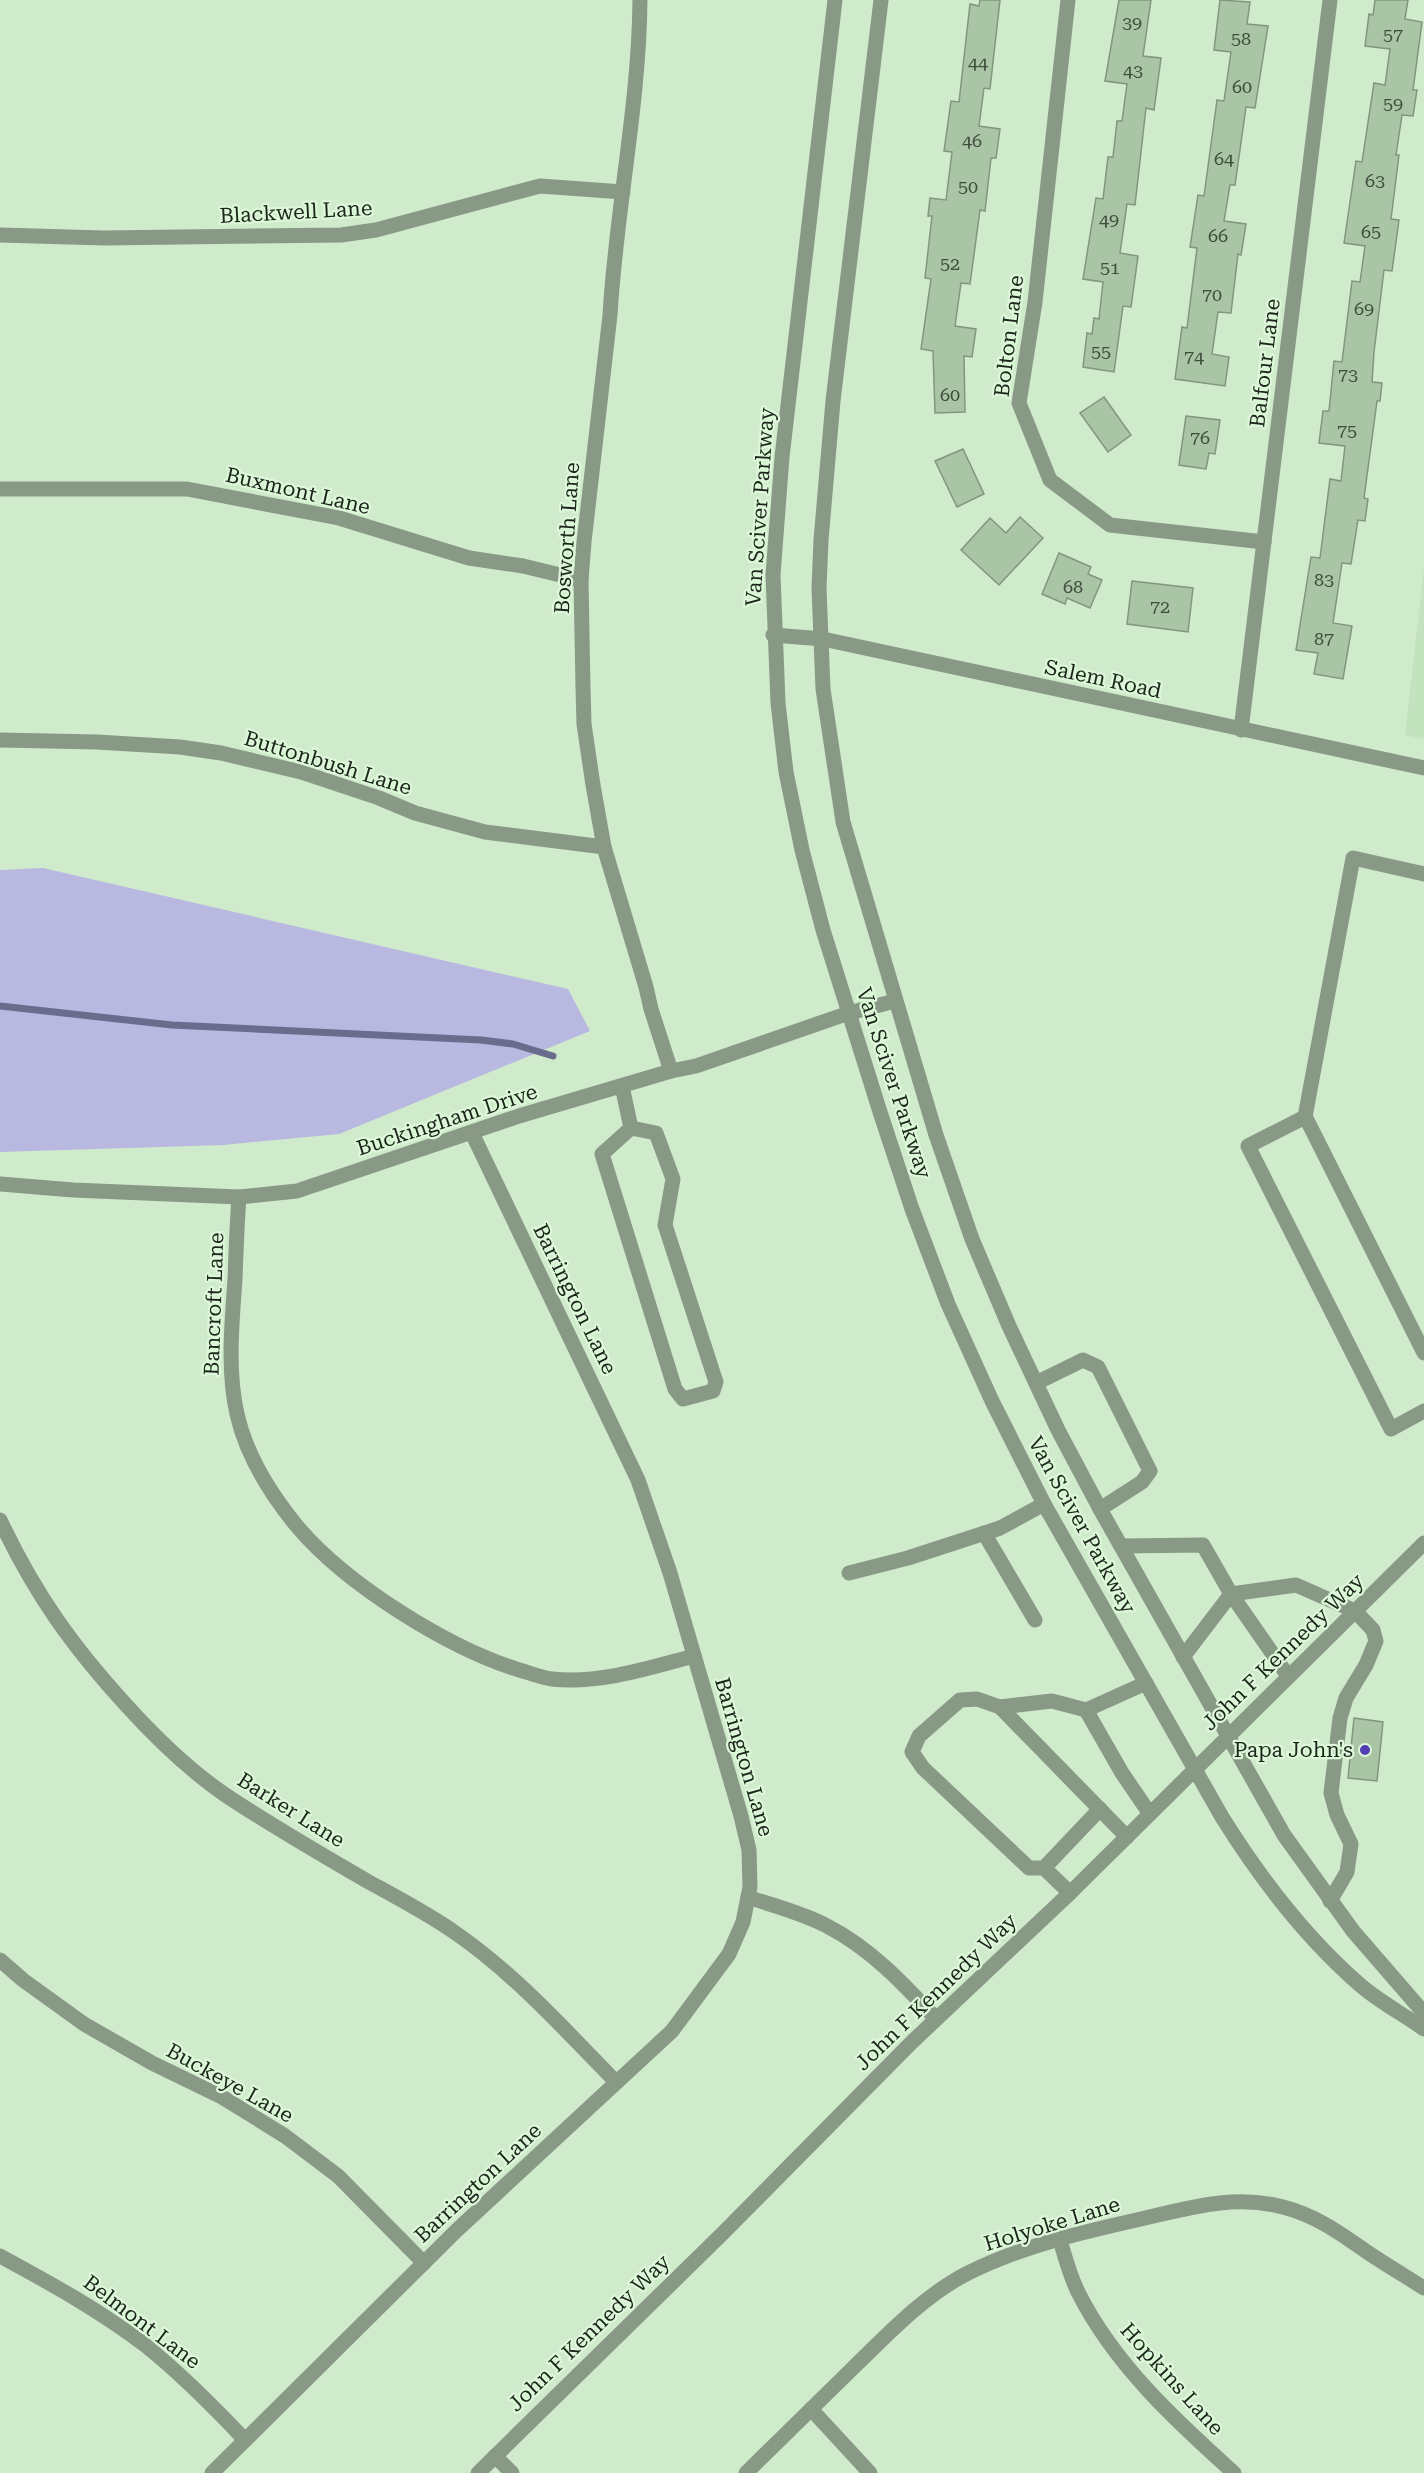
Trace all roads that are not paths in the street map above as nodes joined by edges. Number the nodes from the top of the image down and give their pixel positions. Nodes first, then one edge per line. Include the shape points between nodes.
1 (640, 0) edge
2 (835, 0) edge
3 (881, 0) edge
4 (1068, 0) edge
5 (1330, 0) edge
6 (623, 192) junction
7 (0, 235) edge
8 (0, 489) edge
9 (1264, 542) junction
10 (581, 580) junction
11 (773, 635) junction
12 (823, 639) junction
13 (1241, 730) junction
14 (0, 740) edge
15 (1424, 768) edge
16 (604, 848) junction
17 (1424, 874) edge
18 (895, 1001) junction
19 (849, 1013) junction
20 (671, 1071) junction
21 (622, 1086) junction
22 (1305, 1116) junction
23 (632, 1128) junction
24 (472, 1133) junction
25 (0, 1184) edge
26 (238, 1197) junction
27 (1424, 1353) edge
28 (1036, 1383) junction
29 (1424, 1411) edge
30 (1044, 1504) junction
31 (1100, 1509) junction
32 (0, 1520) edge
33 (984, 1533) junction
34 (1424, 1543) edge
35 (1121, 1546) junction
36 (849, 1573) dead end
37 (1231, 1594) junction
38 (1355, 1611) junction
39 (1035, 1620) dead end
40 (694, 1656) junction
41 (1183, 1657) junction
42 (1288, 1676) junction
43 (1146, 1683) junction
44 (1000, 1707) junction
45 (1086, 1710) junction
46 (1227, 1736) junction
47 (1195, 1768) junction
48 (1100, 1809) junction
49 (1150, 1814) junction
50 (1127, 1837) junction
51 (1044, 1868) junction
52 (1070, 1893) junction
53 (748, 1896) junction
54 (1330, 1901) junction
55 (0, 1960) edge
56 (1424, 2013) edge
57 (936, 2019) junction
58 (1424, 2029) edge
59 (616, 2082) junction
60 (1060, 2240) junction
61 (0, 2256) edge
62 (424, 2263) junction
63 (1424, 2288) edge
64 (810, 2409) junction
65 (245, 2440) junction
66 (495, 2456) junction
67 (212, 2473) edge
68 (478, 2473) edge
69 (512, 2473) edge
70 (746, 2473) edge
71 (870, 2473) edge
72 (1234, 2473) edge

1 - 6 street, Bosworth Lane
2 - 11 street, Van Sciver Parkway via 776,513
3 - 12 street, Van Sciver Parkway via 826,470 819,588
4 - 9 street, Bolton Lane via 1035,302 1019,403 1050,480 1110,525
5 - 9 street, Balfour Lane
6 - 7 street, Blackwell Lane via 540,186 376,231 341,235 104,238
6 - 10 street, Bosworth Lane
8 - 10 street, Buxmont Lane via 187,489 339,518 458,555
9 - 13 street, Balfour Lane
10 - 16 street, Bosworth Lane via 585,724
11 - 12 street, Salem Road
11 - 19 street, Van Sciver Parkway via 786,772 802,850
12 - 13 street, Salem Road
12 - 18 street, Van Sciver Parkway via 823,689 843,822
13 - 15 street, Salem Road
14 - 16 street, Buttonbush Lane via 97,742 221,753 301,772 415,813 485,832
16 - 20 street, Bosworth Lane
17 - 22 street via 1353,858
18 - 19 street, Buckingham Drive
18 - 28 street, Van Sciver Parkway via 972,1239
19 - 20 street, Buckingham Drive
19 - 30 street, Van Sciver Parkway via 912,1209 948,1304
20 - 21 street, Buckingham Drive
21 - 23 street
21 - 24 street, Buckingham Drive
22 - 27 street
22 - 29 street via 1248,1146 1391,1429
23 - 23 street via 602,1154 675,1389 683,1398 713,1391 716,1382 665,1225 673,1179 656,1133
24 - 26 street, Buckingham Drive via 297,1191
24 - 40 street, Barrington Lane via 633,1471 660,1541
25 - 26 street, Buckingham Drive
26 - 40 street, Bancroft Lane via 231,1346 237,1415 262,1476 314,1543 400,1612 499,1665 550,1679 579,1681
28 - 31 street, Van Sciver Parkway
28 - 31 street via 1083,1360 1098,1367 1150,1471 1142,1482
30 - 33 street
30 - 43 street, Van Sciver Parkway
31 - 35 street, Van Sciver Parkway
32 - 59 street, Barker Lane via 50,1611 94,1669 167,1746 224,1794 463,1939 538,2001
33 - 36 street
33 - 39 street
34 - 38 street, John F Kennedy Way
35 - 37 street via 1203,1545
35 - 41 street, Van Sciver Parkway
37 - 38 street via 1296,1585
37 - 41 street
37 - 42 street
38 - 42 street, John F Kennedy Way
38 - 54 street via 1373,1630 1376,1641 1346,1698 1340,1718 1331,1793 1351,1844 1347,1872
40 - 53 street, Barrington Lane via 749,1850
41 - 46 street, Van Sciver Parkway
42 - 46 street, John F Kennedy Way
43 - 45 street
43 - 47 street, Van Sciver Parkway
44 - 45 street via 1052,1701
44 - 48 street
44 - 51 street via 977,1699 960,1700 919,1736 912,1752 923,1768 1029,1868
45 - 49 street
46 - 47 street, John F Kennedy Way
46 - 54 street, Van Sciver Parkway via 1284,1835
47 - 49 street, John F Kennedy Way
47 - 58 street, Van Sciver Parkway via 1249,1861 1277,1898 1360,1986
48 - 50 street
48 - 51 street
49 - 50 street, John F Kennedy Way
50 - 52 street, John F Kennedy Way
51 - 52 street
52 - 57 street, John F Kennedy Way
53 - 57 street via 845,1936 884,1967
53 - 59 street, Barrington Lane via 743,1922 729,1954 672,2031
54 - 56 street, Van Sciver Parkway
55 - 62 street, Buckeye Lane via 84,2024 222,2097 285,2136 338,2176
57 - 66 street, John F Kennedy Way
59 - 62 street, Barrington Lane
60 - 63 street, Holyoke Lane via 1196,2206 1256,2201 1314,2218
60 - 64 street, Holyoke Lane via 998,2260 937,2293
60 - 72 street, Hopkins Lane via 1077,2291 1105,2338 1171,2414
61 - 65 street, Belmont Lane via 72,2295 144,2345 205,2398
62 - 65 street, Barrington Lane
64 - 70 street, Holyoke Lane
64 - 71 street
65 - 67 street, Barrington Lane
66 - 68 street, John F Kennedy Way
66 - 69 street

